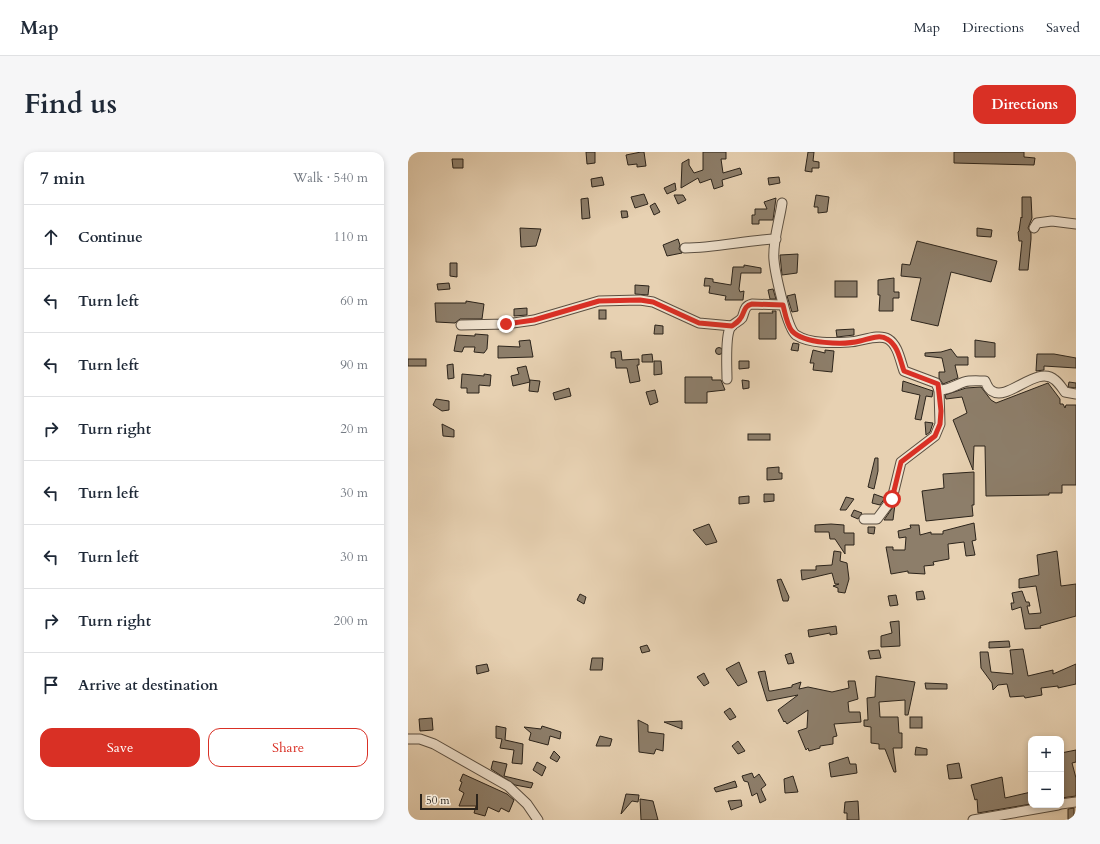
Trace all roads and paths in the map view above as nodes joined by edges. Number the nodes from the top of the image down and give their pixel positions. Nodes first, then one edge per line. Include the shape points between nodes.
1 (782, 202) dead end
2 (1076, 224) edge
3 (1034, 228) dead end
4 (776, 239) junction
5 (685, 248) dead end
6 (783, 305) junction
7 (460, 325) dead end
8 (732, 326) junction
9 (727, 379) dead end
10 (939, 390) junction
11 (1076, 394) edge
12 (864, 519) dead end
13 (408, 739) edge
14 (1076, 802) edge
15 (1064, 804) edge
16 (1041, 808) edge
17 (538, 820) edge
18 (973, 820) edge

1 - 4 street
2 - 3 street via 1044,221 1037,223
4 - 5 street
4 - 6 street via 774,260
6 - 8 street via 748,305 743,310 741,318
6 - 10 street via 791,330 796,335 811,340 856,342 882,337 888,339 895,346 904,371 936,383
7 - 8 street via 506,324 534,320 599,301 640,300 653,302 699,323
8 - 9 street via 728,336
10 - 11 street via 949,390 964,382 985,381 994,393 1002,393 1040,376 1055,379 1065,392
10 - 12 street via 940,424 935,436 901,462 892,499 877,519
13 - 17 street via 420,739 434,744 508,786 527,804
14 - 15 street
16 - 18 street

